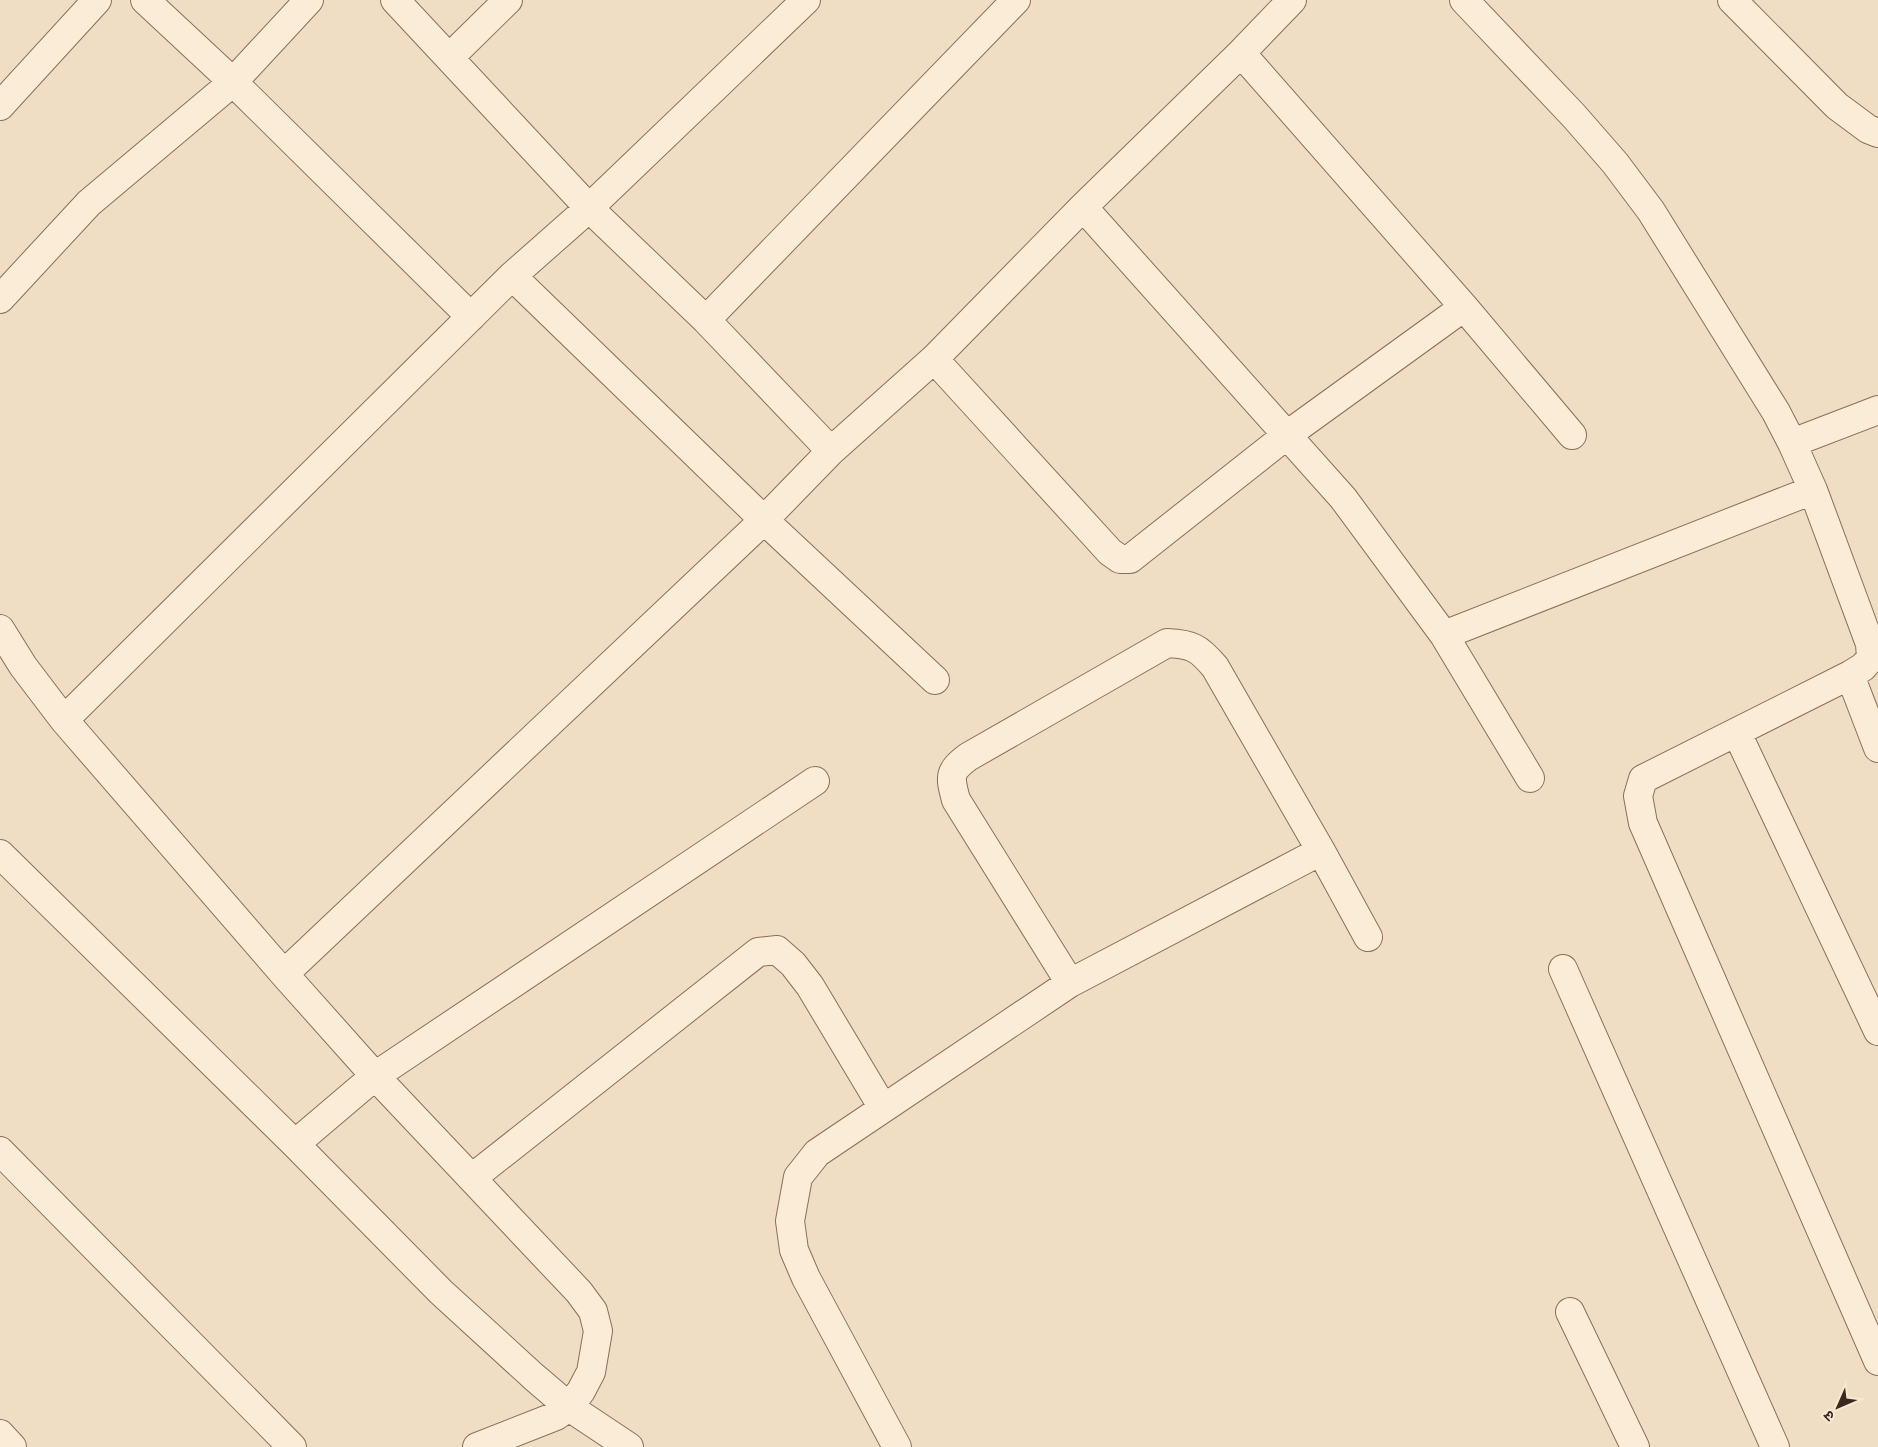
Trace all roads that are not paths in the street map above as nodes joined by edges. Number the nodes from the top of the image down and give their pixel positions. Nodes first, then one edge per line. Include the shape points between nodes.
1 (98, 0) edge
2 (145, 0) edge
3 (309, 0) edge
4 (395, 0) edge
5 (508, 0) edge
6 (806, 0) edge
7 (1016, 0) edge
8 (1292, 0) edge
9 (1464, 0) edge
10 (1732, 0) edge
11 (1242, 53) junction
12 (449, 58) junction
13 (233, 82) junction
14 (0, 106) edge
15 (1878, 133) edge
16 (1083, 207) junction
17 (589, 208) junction
18 (512, 276) junction
19 (0, 300) edge
20 (1464, 307) junction
21 (471, 317) junction
22 (706, 320) junction
23 (934, 359) junction
24 (1878, 410) edge
25 (1572, 434) dead end
26 (1287, 435) junction
27 (1792, 443) junction
28 (831, 451) junction
29 (1813, 490) junction
30 (764, 520) junction
31 (0, 629) edge
32 (1444, 635) junction
33 (1850, 675) junction
34 (935, 680) dead end
35 (64, 720) junction
36 (1736, 733) junction
37 (1878, 748) edge
38 (1530, 778) dead end
39 (815, 781) dead end
40 (1321, 851) junction
41 (0, 854) edge
42 (1368, 937) dead end
43 (1563, 969) dead end
44 (284, 974) junction
45 (1070, 984) junction
46 (1878, 1031) edge
47 (375, 1076) junction
48 (883, 1108) junction
49 (295, 1144) junction
50 (0, 1151) edge
51 (472, 1178) junction
52 (1570, 1312) dead end
53 (1878, 1361) edge
54 (569, 1407) junction
55 (0, 1434) edge
56 (12, 1447) edge
57 (292, 1447) edge
58 (477, 1447) edge
59 (629, 1447) edge
60 (897, 1447) edge
61 (1635, 1447) edge
62 (1775, 1447) edge

1 - 14 street
2 - 13 street
3 - 13 street
4 - 12 street
5 - 12 street
6 - 17 street
7 - 22 street
8 - 11 street
9 - 27 street via 1574,116 1651,211
10 - 15 street via 1836,106
11 - 16 street
11 - 20 street
12 - 17 street
13 - 19 street via 89,203
13 - 21 street
16 - 23 street
16 - 26 street
17 - 18 street
17 - 22 street
18 - 21 street
18 - 30 street
20 - 25 street
20 - 26 street
21 - 35 street
22 - 28 street
23 - 26 street via 1110,552 1120,559 1130,559
23 - 28 street
24 - 27 street
26 - 32 street via 1343,498
27 - 29 street
28 - 30 street
29 - 32 street
29 - 33 street via 1870,644 1870,658
30 - 34 street
30 - 44 street
31 - 35 street
32 - 38 street
33 - 36 street
33 - 37 street
35 - 44 street
36 - 46 street
36 - 53 street via 1643,779 1638,796 1643,823
39 - 47 street
40 - 42 street
40 - 45 street
40 - 45 street via 1215,667 1202,652 1185,644 1167,643 968,757 956,766 950,779 956,800
41 - 49 street
43 - 62 street
44 - 47 street
45 - 48 street
47 - 49 street
47 - 51 street
48 - 51 street via 810,986 793,964 777,950 758,952
48 - 60 street via 817,1152 798,1177 790,1221 794,1250 806,1278
49 - 54 street via 441,1292
50 - 57 street
51 - 54 street via 580,1292 593,1311 598,1331 591,1372
52 - 61 street
54 - 58 street via 556,1416
54 - 59 street
55 - 56 street

